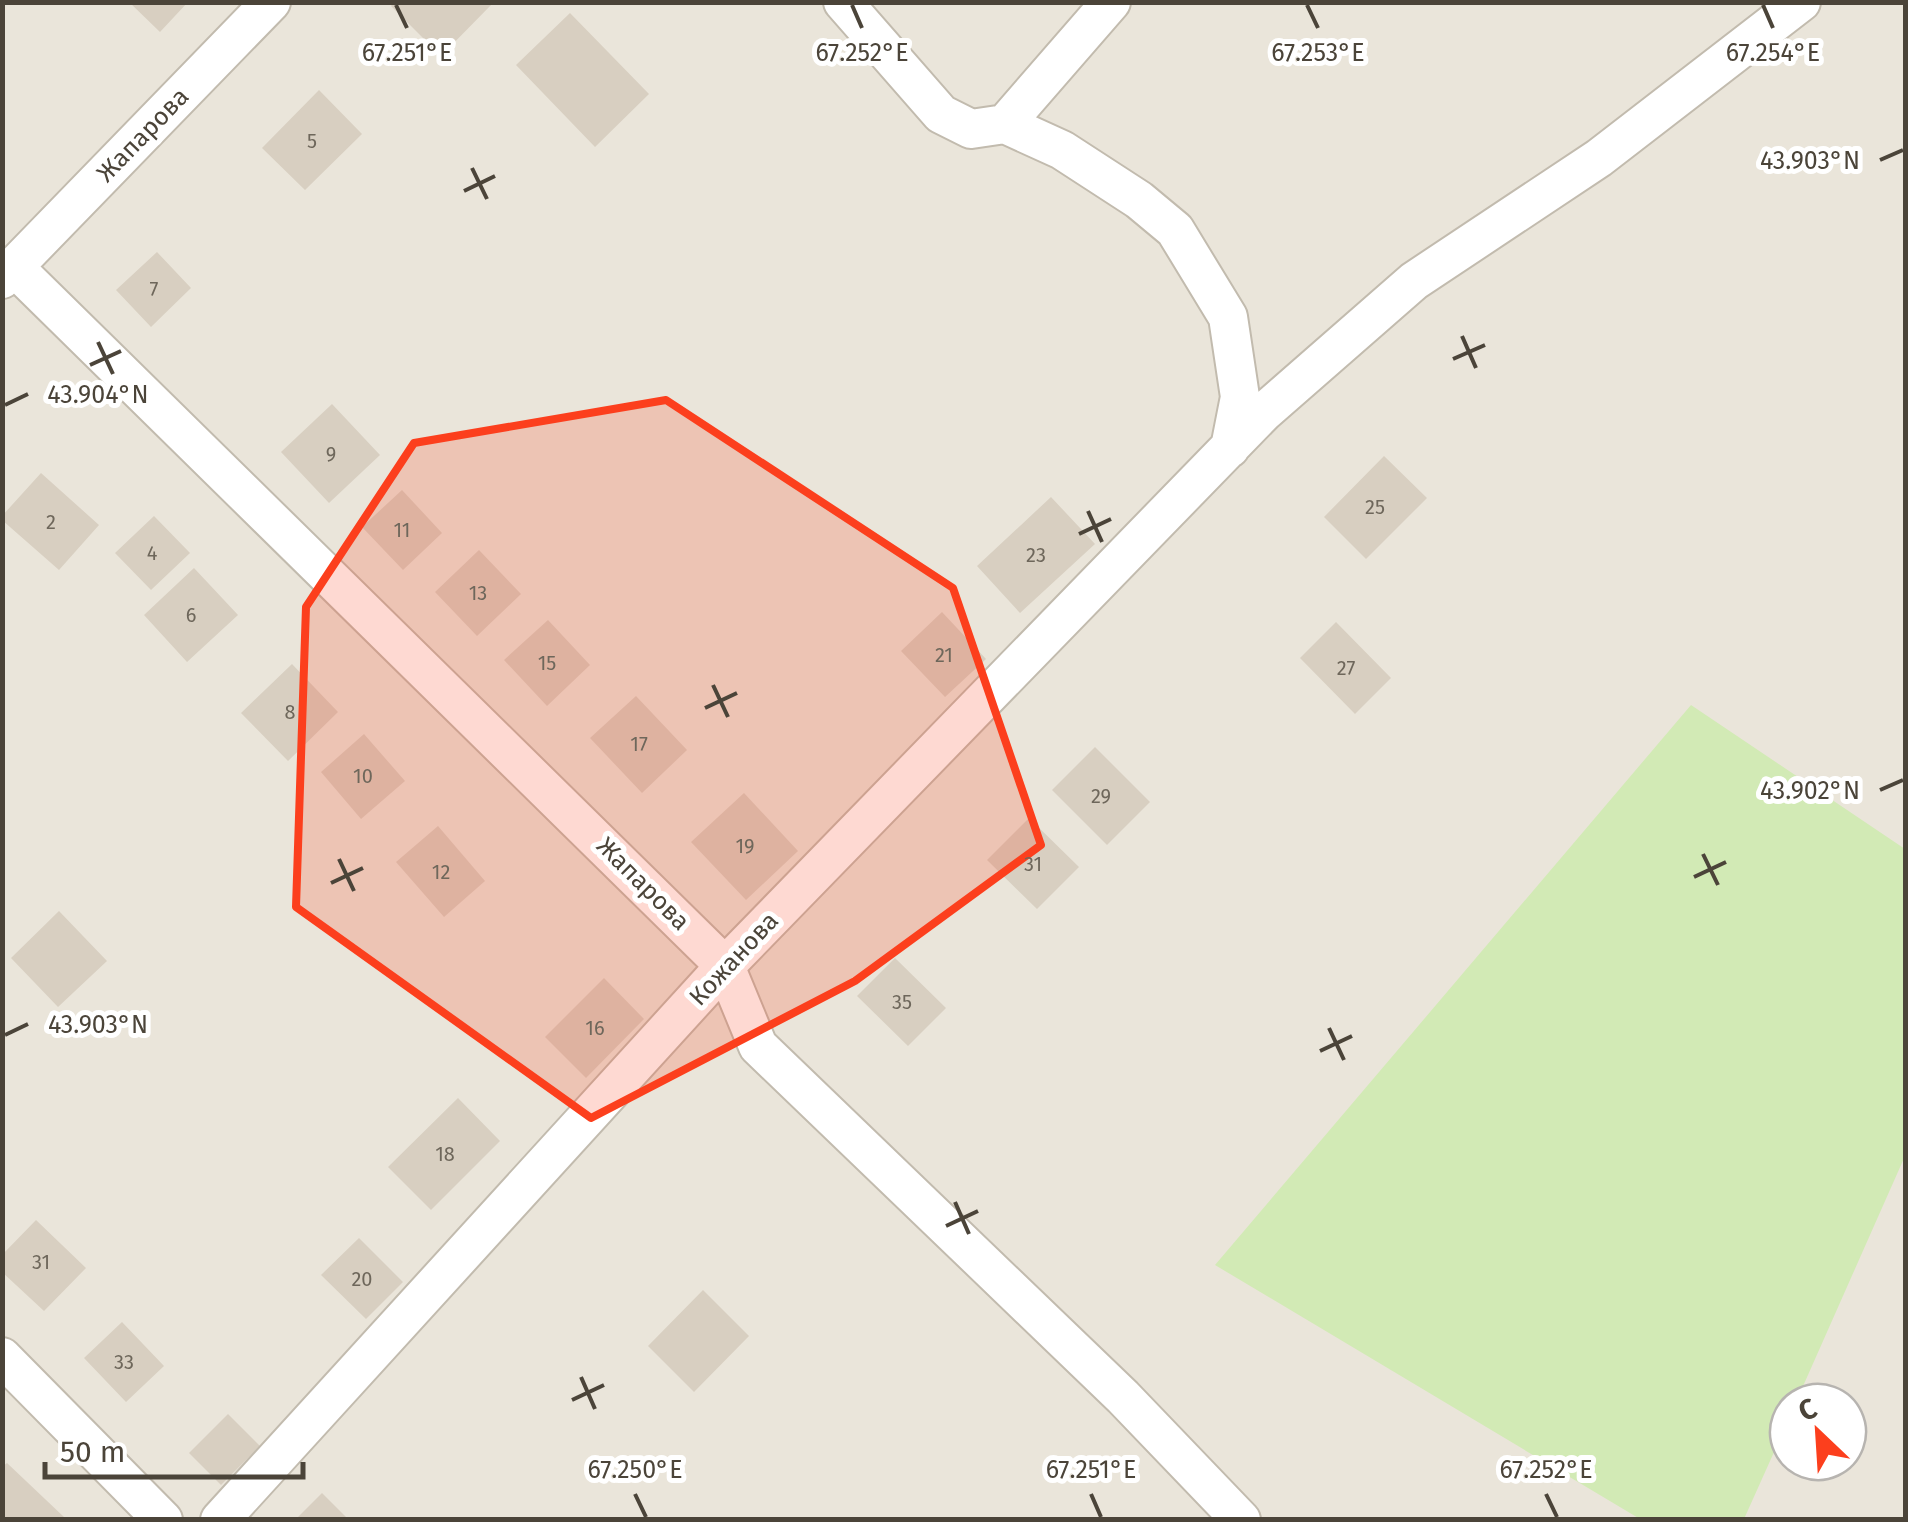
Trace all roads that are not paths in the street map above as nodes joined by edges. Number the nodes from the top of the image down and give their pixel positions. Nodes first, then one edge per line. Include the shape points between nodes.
1 (271, 2) edge
2 (843, 2) edge
3 (1111, 2) edge
4 (1801, 2) edge
5 (1005, 124) junction
6 (9, 273) edge
7 (1230, 448) junction
8 (726, 966) junction
9 (2, 1358) edge
10 (162, 1520) edge
11 (220, 1520) edge
12 (1241, 1520) edge

1 - 6 street, Жапарова
2 - 5 street via 941,114 971,128
3 - 5 street
4 - 7 street, Кожанова via 1599,158 1414,281
5 - 7 street via 1062,150 1175,230 1228,318 1240,397
6 - 8 street, Жапарова
7 - 8 street, Кожанова
8 - 11 street, Кожанова
8 - 12 street, Жапарова via 758,1046
9 - 10 street

